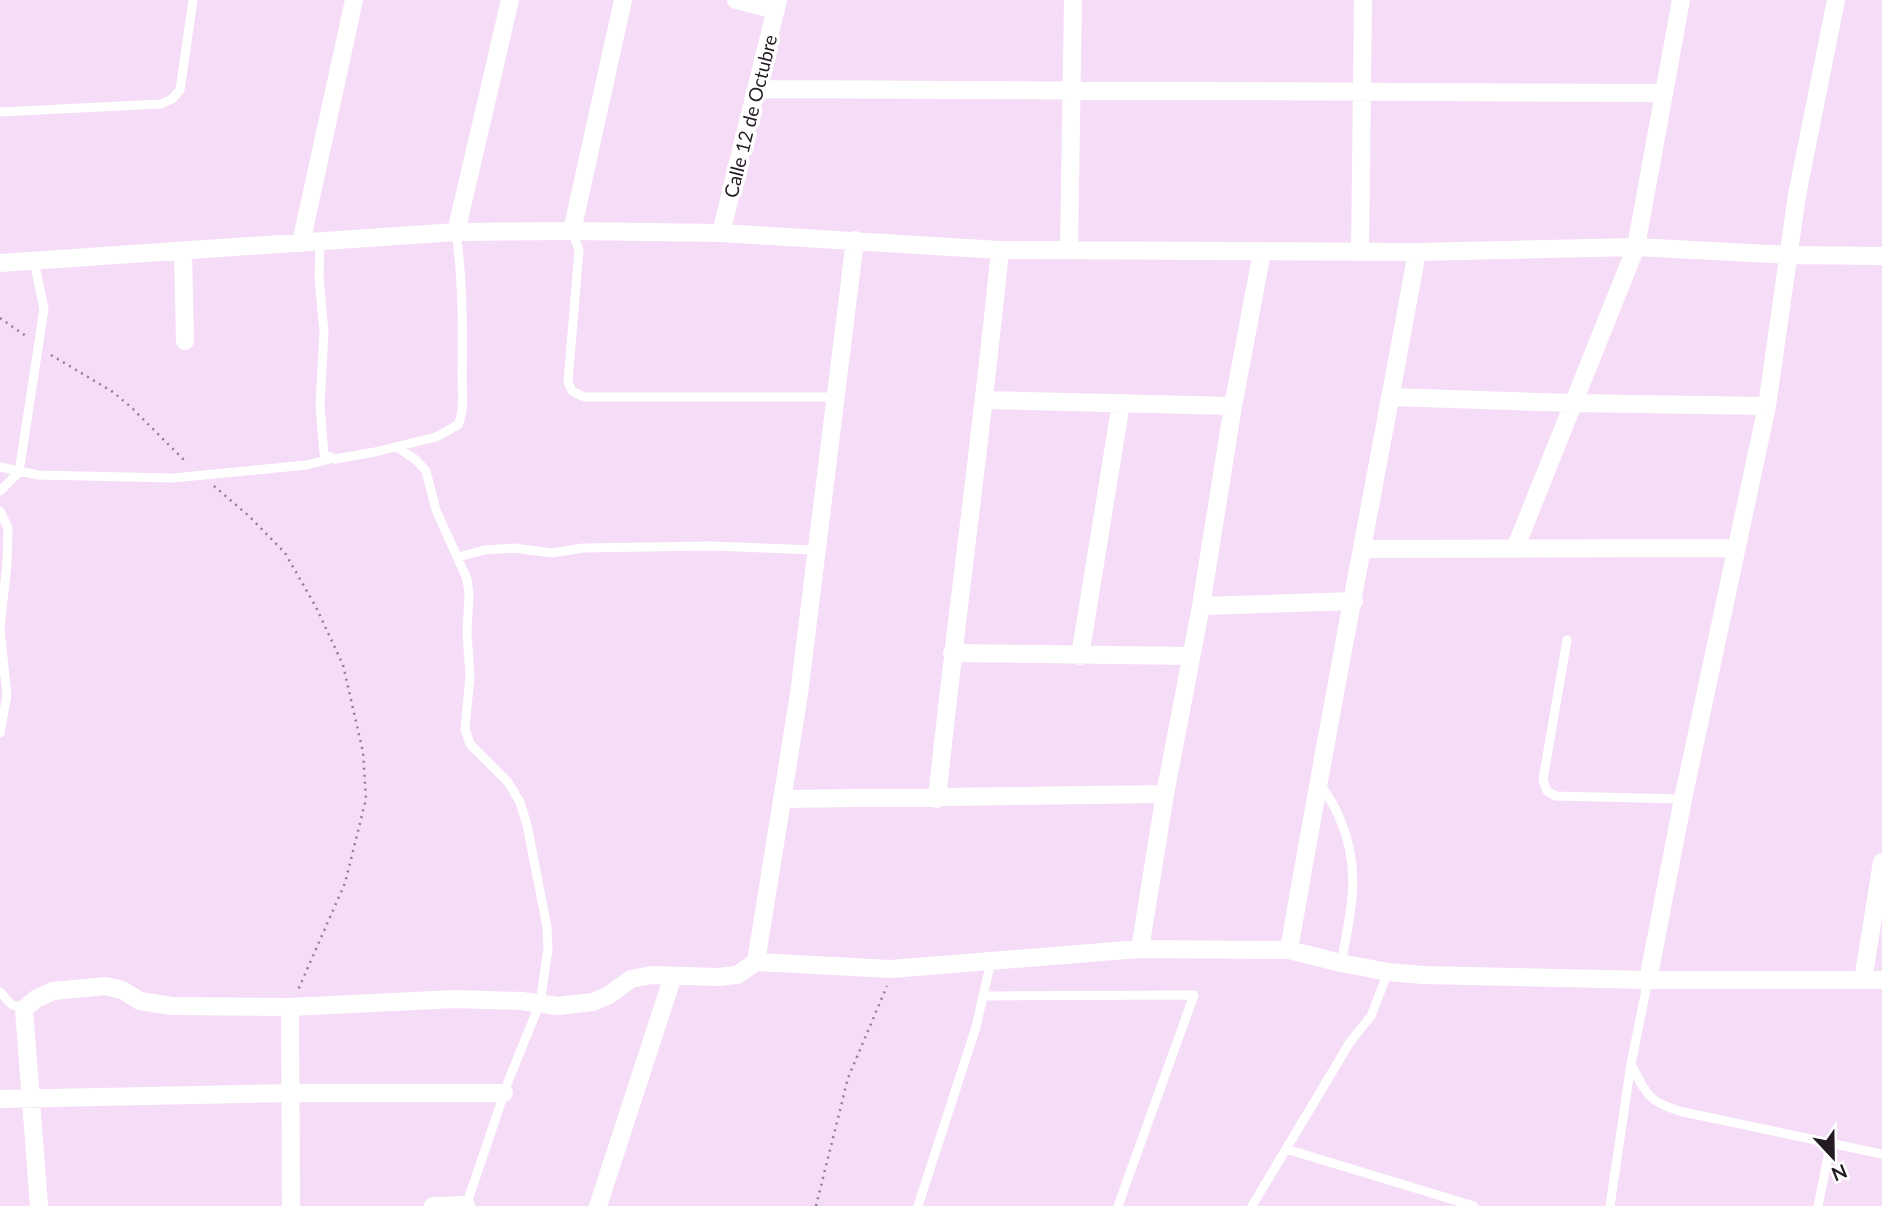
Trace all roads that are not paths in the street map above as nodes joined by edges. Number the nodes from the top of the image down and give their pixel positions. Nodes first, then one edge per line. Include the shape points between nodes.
1 (193, 0) edge
2 (354, 0) edge
3 (510, 0) edge
4 (623, 0) edge
5 (736, 0) edge
6 (1073, 0) edge
7 (1363, 0) edge
8 (1681, 0) edge
9 (1836, 0) edge
10 (777, 5) edge
11 (757, 89) junction
12 (1073, 89) junction
13 (1361, 91) junction
14 (1664, 93) junction
15 (0, 112) edge
16 (572, 231) junction
17 (456, 232) junction
18 (721, 233) junction
19 (855, 240) junction
20 (320, 242) junction
21 (301, 243) junction
22 (1636, 247) junction
23 (1000, 250) junction
24 (1069, 250) junction
25 (183, 251) junction
26 (1360, 251) junction
27 (1262, 252) junction
28 (1417, 252) junction
29 (1790, 255) junction
30 (1882, 256) edge
31 (34, 261) junction
32 (0, 263) edge
33 (185, 341) dead end
34 (836, 397) junction
35 (1391, 397) junction
36 (985, 400) junction
37 (1121, 403) junction
38 (1573, 404) junction
39 (1233, 406) junction
40 (1767, 406) junction
41 (397, 447) junction
42 (330, 458) junction
43 (0, 467) edge
44 (19, 472) junction
45 (0, 491) edge
46 (0, 511) edge
47 (1737, 548) junction
48 (1363, 549) junction
49 (1515, 549) junction
50 (817, 550) junction
51 (458, 558) junction
52 (1354, 600) junction
53 (1201, 606) junction
54 (1567, 640) dead end
55 (952, 653) junction
56 (1080, 656) junction
57 (1191, 656) junction
58 (0, 733) edge
59 (1318, 782) junction
60 (1165, 794) junction
61 (782, 799) junction
62 (937, 799) junction
63 (1683, 799) junction
64 (1882, 862) edge
65 (1140, 949) junction
66 (1289, 950) junction
67 (991, 961) junction
68 (756, 962) junction
69 (1341, 963) junction
70 (1388, 972) junction
71 (673, 976) junction
72 (1648, 980) junction
73 (1863, 980) junction
74 (1882, 980) edge
75 (0, 992) edge
76 (985, 996) junction
77 (540, 1003) junction
78 (290, 1007) junction
79 (24, 1009) junction
80 (1631, 1064) junction
81 (292, 1093) junction
82 (504, 1093) junction
83 (32, 1098) junction
84 (0, 1099) edge
85 (1831, 1142) junction
86 (1286, 1149) junction
87 (1882, 1154) edge
88 (39, 1206) edge
89 (291, 1206) edge
90 (433, 1206) edge
91 (466, 1206) edge
92 (598, 1206) edge
93 (918, 1206) edge
94 (1118, 1206) edge
95 (1252, 1206) edge
96 (1474, 1206) edge
97 (1610, 1206) edge
98 (1818, 1206) edge

1 - 15 lane via 180,90 172,99 161,104
2 - 21 street
3 - 17 street
4 - 16 street
5 - 10 street
6 - 12 street
7 - 13 street
8 - 14 street
9 - 29 street via 1797,195
10 - 11 street, Calle 12 de Octubre
11 - 12 street
11 - 18 street, Calle 12 de Octubre
12 - 13 street
12 - 24 street
13 - 14 street
13 - 26 street
14 - 22 street
16 - 17 street
16 - 18 street
16 - 34 lane via 579,250 568,376 576,395
17 - 20 street
17 - 41 lane via 462,292 461,418 455,428 436,437
18 - 19 street
19 - 23 street
19 - 34 street
20 - 21 street
20 - 42 lane via 322,450
21 - 25 street
22 - 28 street
22 - 29 street
22 - 38 street
23 - 24 street
23 - 36 street
24 - 27 street
25 - 31 street
25 - 33 street
26 - 27 street
26 - 28 street
27 - 39 street
28 - 35 street
29 - 30 street
29 - 40 street
31 - 32 street
31 - 44 lane via 44,309
34 - 50 street
35 - 38 street
35 - 48 street
36 - 37 street
36 - 55 street
37 - 39 street
37 - 56 street
38 - 40 street
38 - 49 street
39 - 53 street
40 - 47 street
41 - 42 lane
41 - 51 lane via 426,471 436,510
42 - 44 lane via 307,465 159,478
43 - 44 lane
44 - 45 lane
46 - 58 lane via 8,528 0,629 7,695
47 - 49 street
47 - 63 street
48 - 49 street
48 - 52 street
50 - 51 lane via 710,546 583,548 552,553 514,548
50 - 61 street
51 - 77 lane via 469,594 465,729 475,751 508,782 524,813 547,927
52 - 53 street
52 - 59 street
53 - 57 street
54 - 63 lane via 1543,780 1547,791 1556,796
55 - 56 street
55 - 62 street
56 - 57 street
57 - 60 street
59 - 66 street
59 - 69 lane via 1345,830 1353,864 1354,890
60 - 62 street
60 - 65 street
61 - 62 street
61 - 68 street
63 - 72 street
64 - 73 street
65 - 66 street
65 - 67 street
66 - 69 street
67 - 68 street via 891,969
67 - 76 lane
68 - 71 street via 737,975
69 - 70 street
70 - 72 street
70 - 86 lane via 1371,1016 1350,1042
71 - 77 street via 631,979 593,1002
71 - 92 street
72 - 73 street
72 - 80 lane
73 - 74 street
75 - 79 lane
76 - 93 lane
76 - 94 lane via 1194,995
77 - 78 street via 455,999
77 - 82 lane
78 - 79 street via 172,1006 140,1001 106,985 53,991
78 - 81 street
79 - 83 street
80 - 85 lane via 1647,1094 1661,1105
80 - 97 lane
81 - 82 street
81 - 83 street
81 - 89 street
82 - 91 lane
83 - 84 street
83 - 88 street
85 - 87 lane
85 - 98 lane
86 - 95 lane
86 - 96 lane
90 - 91 street

